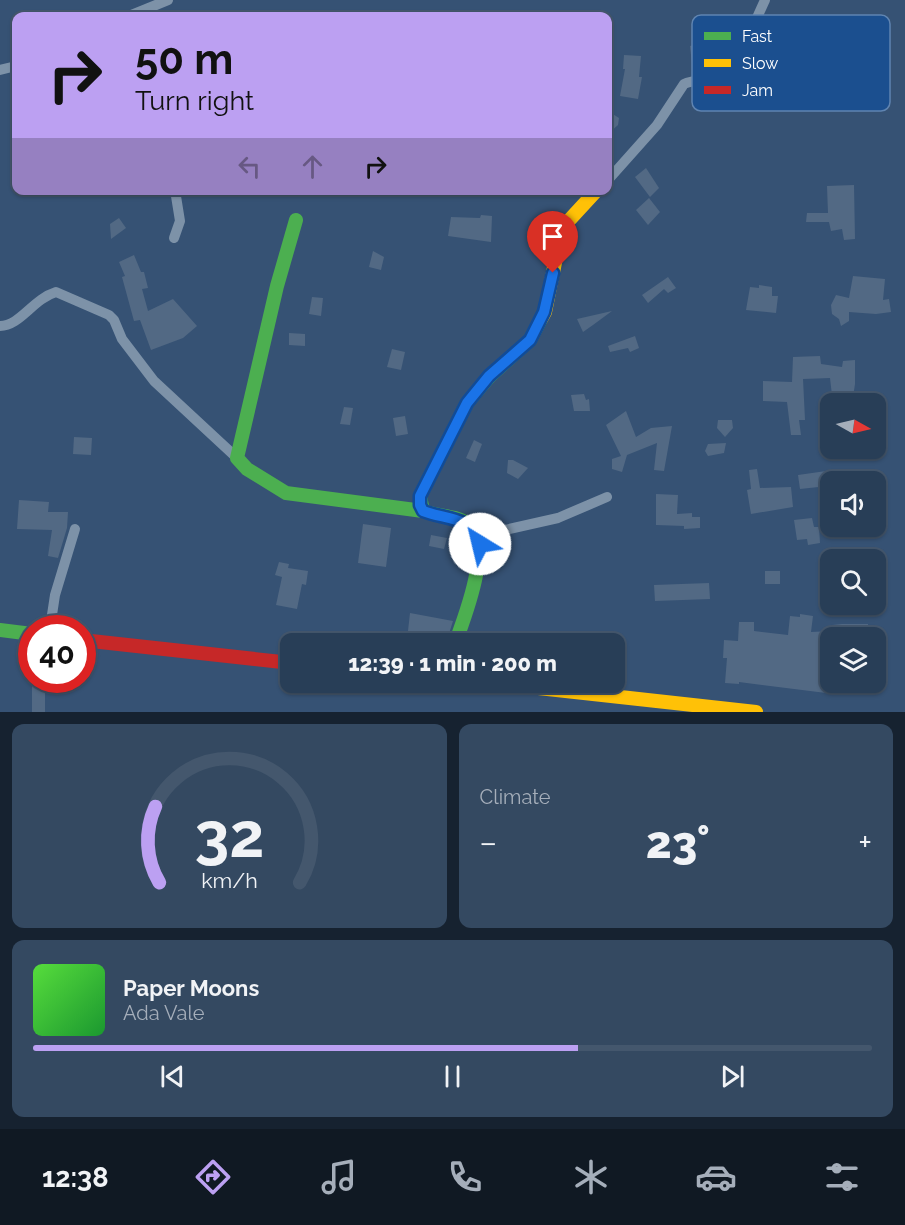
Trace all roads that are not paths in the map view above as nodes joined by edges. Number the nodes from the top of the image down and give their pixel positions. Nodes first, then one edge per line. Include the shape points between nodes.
1 (168, 0) edge
2 (765, 0) edge
3 (139, 12) edge
4 (757, 15) edge
5 (692, 82) edge
6 (612, 176) edge
7 (176, 195) edge
8 (592, 195) edge
9 (296, 220) dead end
10 (174, 237) dead end
11 (0, 326) edge
12 (237, 458) junction
13 (607, 497) dead end
14 (423, 511) junction
15 (75, 529) dead end
16 (478, 536) junction
17 (53, 615) edge
18 (0, 630) edge
19 (18, 632) edge
20 (458, 633) edge
21 (96, 642) edge
22 (280, 662) edge
23 (584, 693) edge
24 (756, 712) edge

1 - 3 street
2 - 4 street
5 - 6 street via 684,84 657,125
7 - 10 street via 180,221
8 - 14 street via 562,228 544,312 530,340 489,376 467,403 422,490
9 - 12 street
11 - 12 street via 9,325 37,300 56,292 109,315 154,381
12 - 14 street via 247,469 286,493
13 - 16 street via 551,520
14 - 16 street via 460,520
15 - 17 street
16 - 20 street via 479,560
18 - 19 street
21 - 22 street
23 - 24 street

